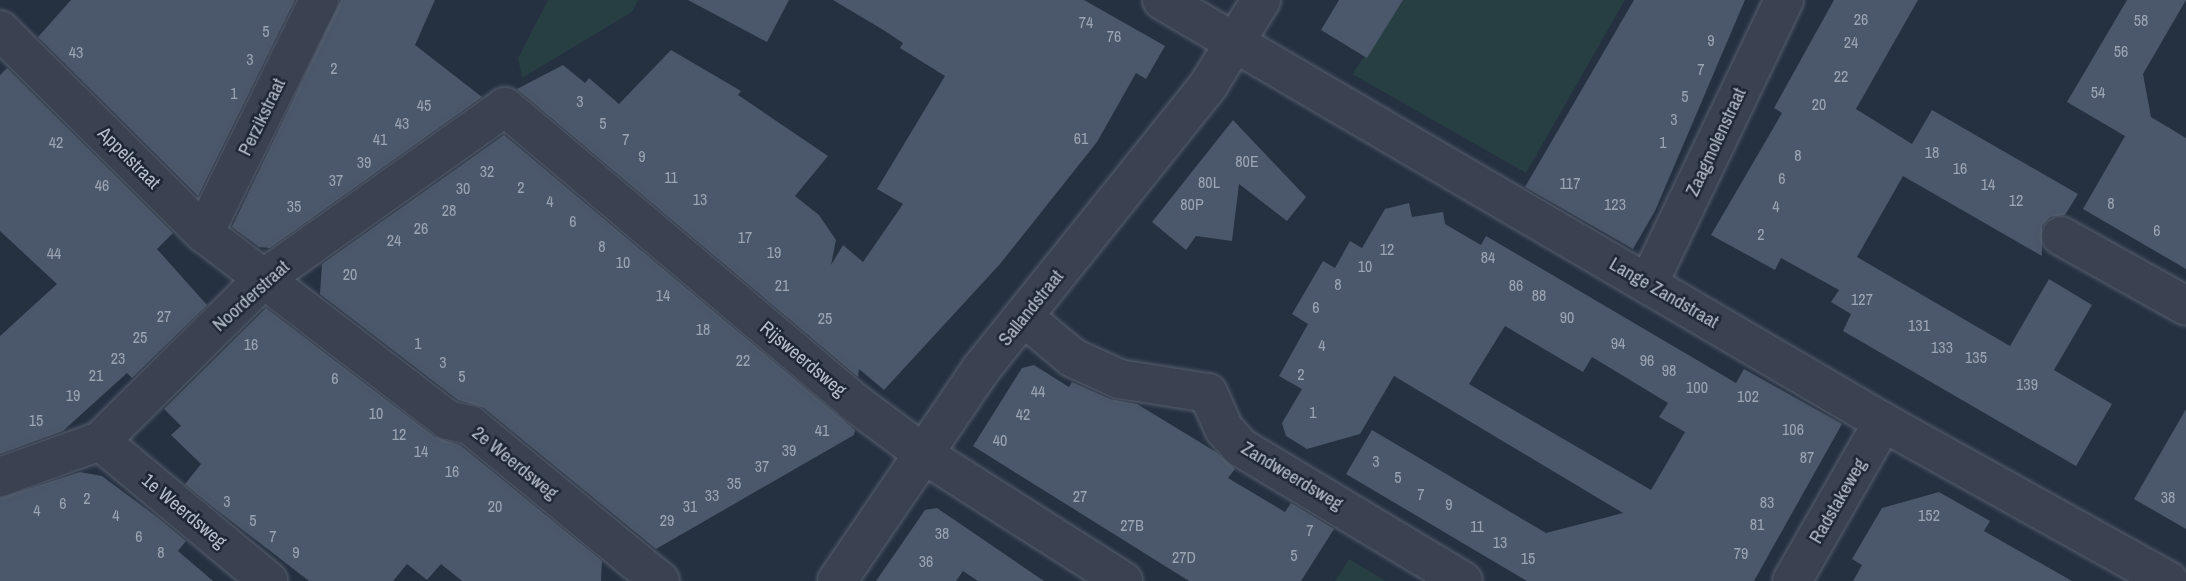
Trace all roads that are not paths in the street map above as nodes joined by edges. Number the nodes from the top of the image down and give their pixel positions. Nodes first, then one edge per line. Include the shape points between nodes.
1 (319, 0) edge
2 (1162, 0) edge
3 (1261, 0) edge
4 (1784, 0) edge
5 (0, 30) edge
6 (1235, 43) junction
7 (505, 107) joint
8 (204, 233) junction
9 (2061, 236) dead end
10 (266, 277) junction
11 (1648, 284) junction
12 (2186, 306) edge
13 (1025, 318) junction
14 (1884, 422) junction
15 (100, 441) junction
16 (925, 455) junction
17 (0, 477) edge
18 (652, 579) edge
19 (268, 581) edge
20 (837, 581) edge
21 (1123, 581) edge
22 (1463, 581) edge
23 (1793, 581) edge
24 (2169, 581) edge

1 - 8 street, Perzikstraat
2 - 6 street, Lange Zandstraat
3 - 6 street, Sallandstraat
4 - 11 street, Zaagmolenstraat
5 - 8 street, Appelstraat
6 - 11 street, Lange Zandstraat
6 - 13 street, Sallandstraat via 1209,84
7 - 10 street, Noorderstraat
7 - 16 street, Rijsweerdsweg via 854,402
8 - 10 street, Appelstraat
9 - 12 street
10 - 15 street, Noorderstraat
10 - 18 street, 2e Weerdsweg via 448,420 470,425
11 - 14 street, Lange Zandstraat
13 - 16 street, Sallandstraat via 981,369
13 - 22 street, Zandweerdsweg via 1073,358 1119,379 1208,393 1224,429 1240,447
14 - 23 street, Radstakeweg
14 - 24 street, Lange Zandstraat
15 - 17 street, Noorderstraat
15 - 19 street, 1e Weerdsweg
16 - 20 street, Sallandstraat
16 - 21 street, Rijsweerdsweg

